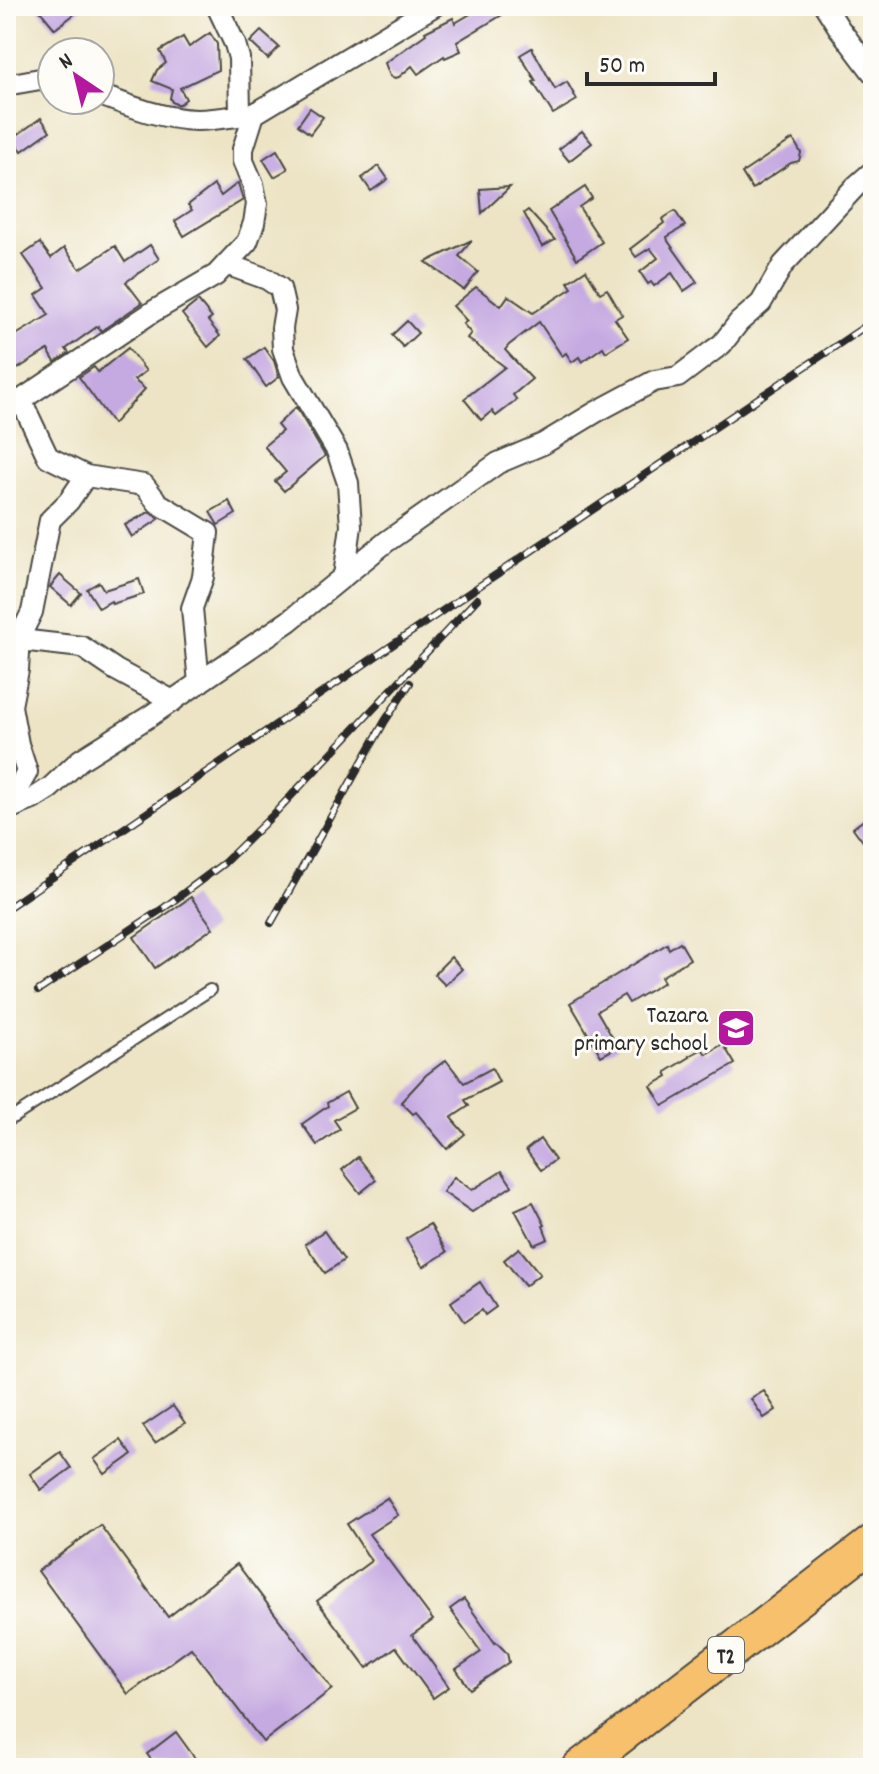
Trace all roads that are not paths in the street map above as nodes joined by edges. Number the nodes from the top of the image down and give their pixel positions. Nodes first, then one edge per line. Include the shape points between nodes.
1 (217, 6) edge
2 (434, 6) edge
3 (825, 6) edge
4 (873, 73) edge
5 (36, 80) edge
6 (6, 85) edge
7 (116, 101) edge
8 (247, 115) junction
9 (873, 171) edge
10 (226, 264) junction
11 (14, 405) edge
12 (86, 476) junction
13 (344, 576) junction
14 (20, 636) junction
15 (199, 683) junction
16 (173, 701) junction
17 (6, 810) edge
18 (210, 990) dead end
19 (6, 1122) edge
20 (873, 1542) edge
21 (579, 1768) edge

1 - 8 street via 239,58
2 - 8 street
3 - 4 street
5 - 6 street
7 - 8 street via 171,117
8 - 10 street via 243,161 253,184 256,213 247,242
9 - 13 street via 783,265 764,300 722,344 678,377 654,381 543,444 498,463
10 - 11 street
10 - 13 street via 280,288 283,349 293,377 337,451 348,483 351,526
11 - 12 street via 48,457
12 - 14 street via 50,520 32,612
12 - 15 street via 144,485 158,503 208,533 203,577 192,608
13 - 15 street
14 - 16 street via 82,647
14 - 17 street via 11,706 27,772
15 - 16 street
16 - 17 street via 80,760 50,788
18 - 19 lane
20 - 21 highway, T2

